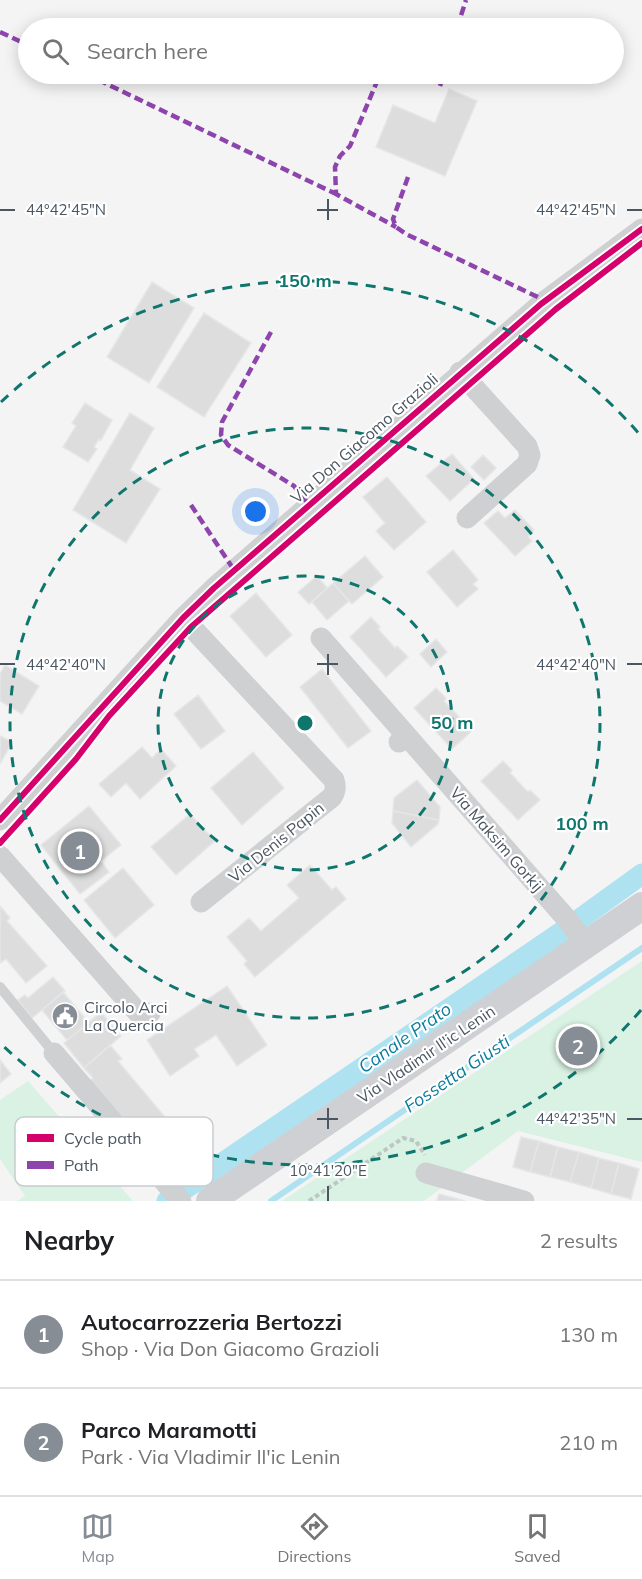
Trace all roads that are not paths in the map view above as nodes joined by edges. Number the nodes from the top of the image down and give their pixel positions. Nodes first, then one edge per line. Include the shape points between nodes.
1 (642, 229) edge
2 (460, 372) junction
3 (467, 518) dead end
4 (183, 618) junction
5 (321, 638) dead end
6 (0, 820) edge
7 (0, 856) edge
8 (201, 902) dead end
9 (642, 906) edge
10 (576, 931) junction
11 (0, 987) edge
12 (150, 1013) dead end
13 (54, 1053) joint
14 (108, 1117) edge
15 (426, 1173) road end
16 (167, 1186) edge
17 (488, 1196) edge
18 (179, 1199) edge
19 (210, 1201) edge
20 (524, 1201) edge

1 - 2 street, Via Don Giacomo Grazioli via 541,304
2 - 3 street, Via Don Giacomo Grazioli via 530,454 527,464
2 - 4 street, Via Don Giacomo Grazioli
4 - 6 street, Via Don Giacomo Grazioli
4 - 8 street, Via Denis Papin via 335,784 332,796
5 - 10 street, Via Maksim Gorkij via 403,739
7 - 12 street via 140,1015
9 - 10 main road, Via Vladimir Il'ic Lenin
10 - 19 main road, Via Vladimir Il'ic Lenin
11 - 13 lane
13 - 14 street
15 - 17 street
16 - 18 street
17 - 20 street

